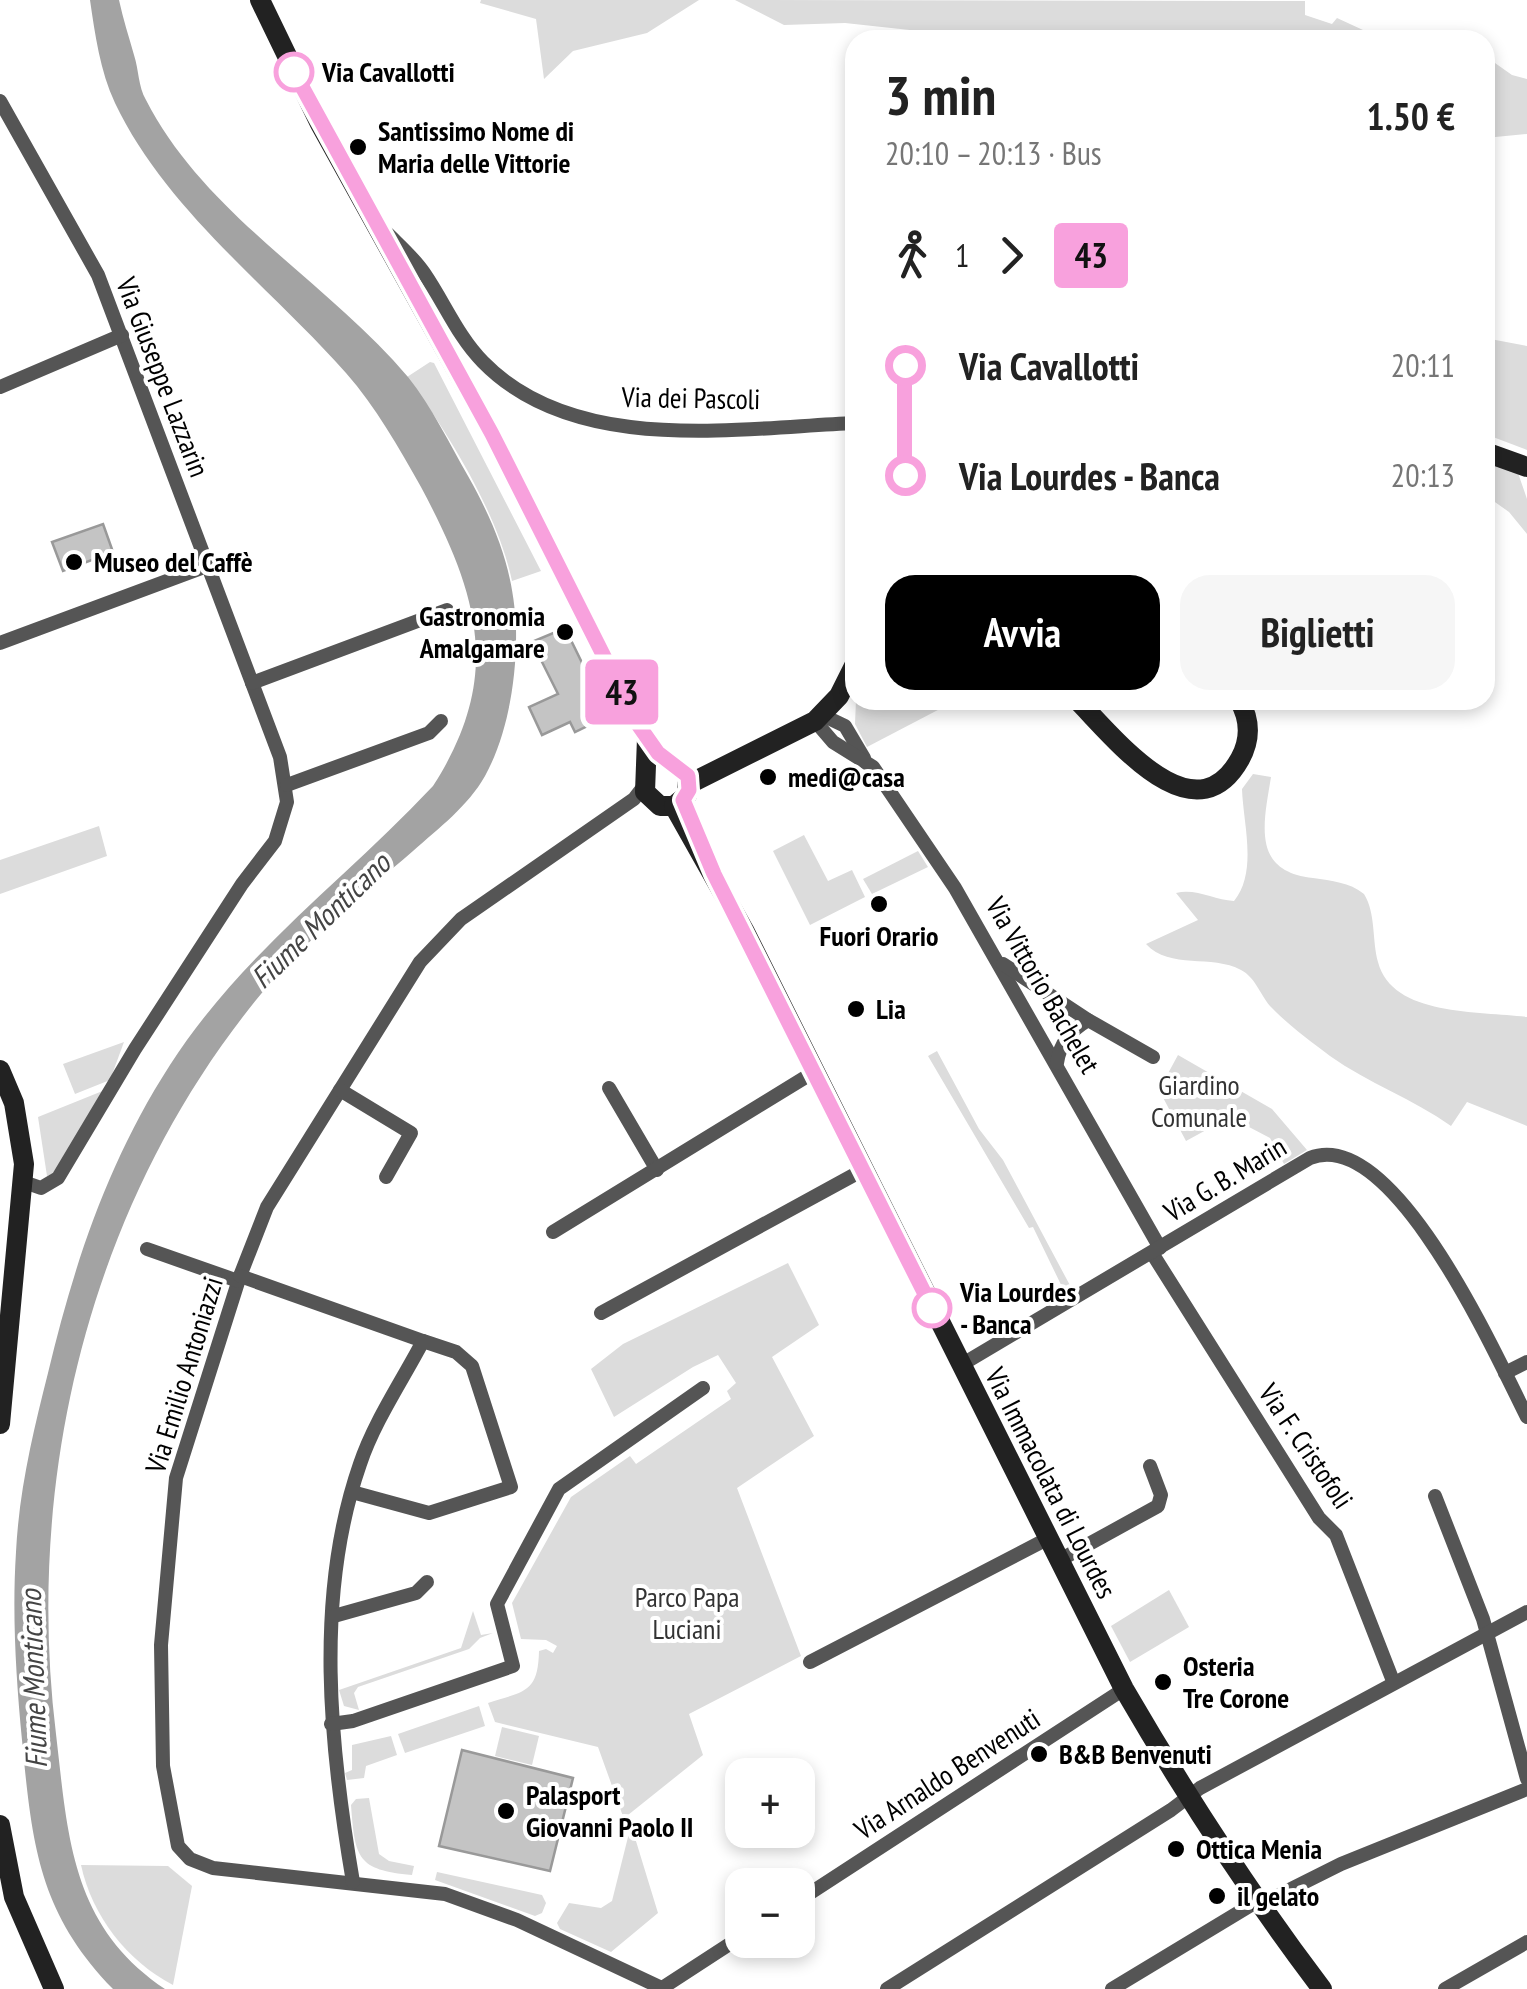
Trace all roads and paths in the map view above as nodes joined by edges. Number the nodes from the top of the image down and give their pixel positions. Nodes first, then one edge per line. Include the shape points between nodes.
1 (260, 0) edge
2 (0, 102) edge
3 (373, 221) junction
4 (122, 334) junction
5 (0, 387) edge
6 (845, 423) edge
7 (1495, 456) edge
8 (1527, 467) edge
9 (208, 566) junction
10 (447, 610) dead end
11 (0, 643) edge
12 (252, 683) junction
13 (845, 685) edge
14 (845, 710) edge
15 (1087, 710) edge
16 (1243, 710) edge
17 (818, 718) junction
18 (441, 721) dead end
19 (845, 726) junction
20 (782, 736) junction
21 (647, 738) junction
22 (833, 742) junction
23 (864, 759) junction
24 (287, 785) junction
25 (682, 786) junction
26 (643, 788) junction
27 (998, 960) junction
28 (1088, 1020) junction
29 (1153, 1057) dead end
30 (1057, 1064) junction
31 (0, 1070) edge
32 (814, 1072) junction
33 (609, 1088) dead end
34 (340, 1090) junction
35 (657, 1170) junction
36 (864, 1170) junction
37 (386, 1177) dead end
38 (24, 1182) junction
39 (553, 1232) dead end
40 (147, 1249) dead end
41 (1156, 1250) junction
42 (239, 1279) junction
43 (601, 1312) dead end
44 (423, 1341) junction
45 (1527, 1362) edge
46 (960, 1365) junction
47 (1505, 1373) junction
48 (703, 1388) dead end
49 (1527, 1417) edge
50 (0, 1424) edge
51 (1150, 1466) dead end
52 (352, 1492) junction
53 (1435, 1496) dead end
54 (1047, 1539) junction
55 (1058, 1561) junction
56 (427, 1582) dead end
57 (1527, 1612) edge
58 (334, 1616) junction
59 (1487, 1632) junction
60 (810, 1662) dead end
61 (1393, 1681) junction
62 (1124, 1690) junction
63 (331, 1724) junction
64 (1527, 1779) edge
65 (1527, 1789) edge
66 (1187, 1798) junction
67 (0, 1825) edge
68 (353, 1882) junction
69 (815, 1889) edge
70 (1258, 1904) junction
71 (1527, 1942) edge
72 (725, 1947) edge
73 (56, 1989) edge
74 (663, 1989) edge
75 (887, 1989) edge
76 (1112, 1989) edge
77 (1322, 1989) edge
78 (1445, 1989) edge

1 - 3 street, Via Immacolata di Lourdes
2 - 4 street, Via Giuseppe Lazzarin via 98,275
3 - 6 street, Via dei Pascoli via 423,271 484,364 553,406 646,430
3 - 21 street, Via Immacolata di Lourdes via 492,434
4 - 5 street
4 - 9 street, Via Giuseppe Lazzarin
7 - 8 street
9 - 11 street
9 - 12 street, Via Giuseppe Lazzarin
10 - 12 street
12 - 24 street, Via Giuseppe Lazzarin
13 - 17 street
14 - 19 street
15 - 16 street via 1158,778 1186,788 1216,782 1238,762 1248,730
17 - 19 street
17 - 20 street
17 - 22 street, Via Vittorio Bachelet
18 - 24 street via 429,733
19 - 23 street, Via Vittorio Bachelet
20 - 22 street
20 - 25 street
21 - 25 street, Via Immacolata di Lourdes
21 - 26 street, Via Immacolata di Lourdes
22 - 23 street, Via Vittorio Bachelet
23 - 27 street, Via Vittorio Bachelet
24 - 38 street, Via Giuseppe Lazzarin via 276,841 242,884 58,1178 41,1188
25 - 26 street via 660,806
25 - 26 street via 660,763
25 - 32 street, Via Immacolata di Lourdes via 714,874
26 - 34 street, Via Emilio Antoniazzi via 440,938
27 - 28 street
27 - 30 street, Via Vittorio Bachelet
28 - 29 street
28 - 30 street via 1067,1037
30 - 41 street, Via Vittorio Bachelet
31 - 38 street via 19,1123
32 - 35 street
32 - 36 street, Via Immacolata di Lourdes
33 - 35 street
34 - 37 street via 412,1134
34 - 42 street, Via Emilio Antoniazzi via 274,1192
35 - 39 street
36 - 43 street
36 - 46 street, Via Immacolata di Lourdes
38 - 50 street
40 - 42 street
41 - 46 street, Via G. B. Marin
41 - 47 street, Via G. B. Marin via 1310,1158 1330,1153 1352,1159 1411,1213
41 - 61 street, Via F. Cristofoli via 1319,1518 1336,1535
42 - 44 street
42 - 68 street, Via Emilio Antoniazzi via 180,1458 172,1504 160,1706 172,1827 182,1853 206,1867
44 - 52 street via 363,1455
44 - 52 street via 468,1360 511,1486 429,1513
45 - 47 street
46 - 54 street, Via Immacolata di Lourdes
47 - 49 street, Via G. B. Marin
48 - 63 street via 559,1489 496,1604 513,1666
51 - 55 street via 1158,1506
52 - 58 street
53 - 59 street
54 - 55 street, Via Immacolata di Lourdes
54 - 60 street
55 - 62 street, Via Immacolata di Lourdes
56 - 58 street via 416,1592
57 - 59 street
58 - 63 street
59 - 61 street
59 - 64 street
61 - 66 street
62 - 66 street, Via Immacolata di Lourdes
62 - 69 street, Via Arnaldo Benvenuti
63 - 68 street
65 - 70 street
66 - 70 street, Via Immacolata di Lourdes
66 - 75 street
67 - 73 street via 14,1898
68 - 74 street, Via Emilio Antoniazzi via 465,1900
70 - 76 street
70 - 77 street, Via Immacolata di Lourdes
71 - 78 street
72 - 74 street

